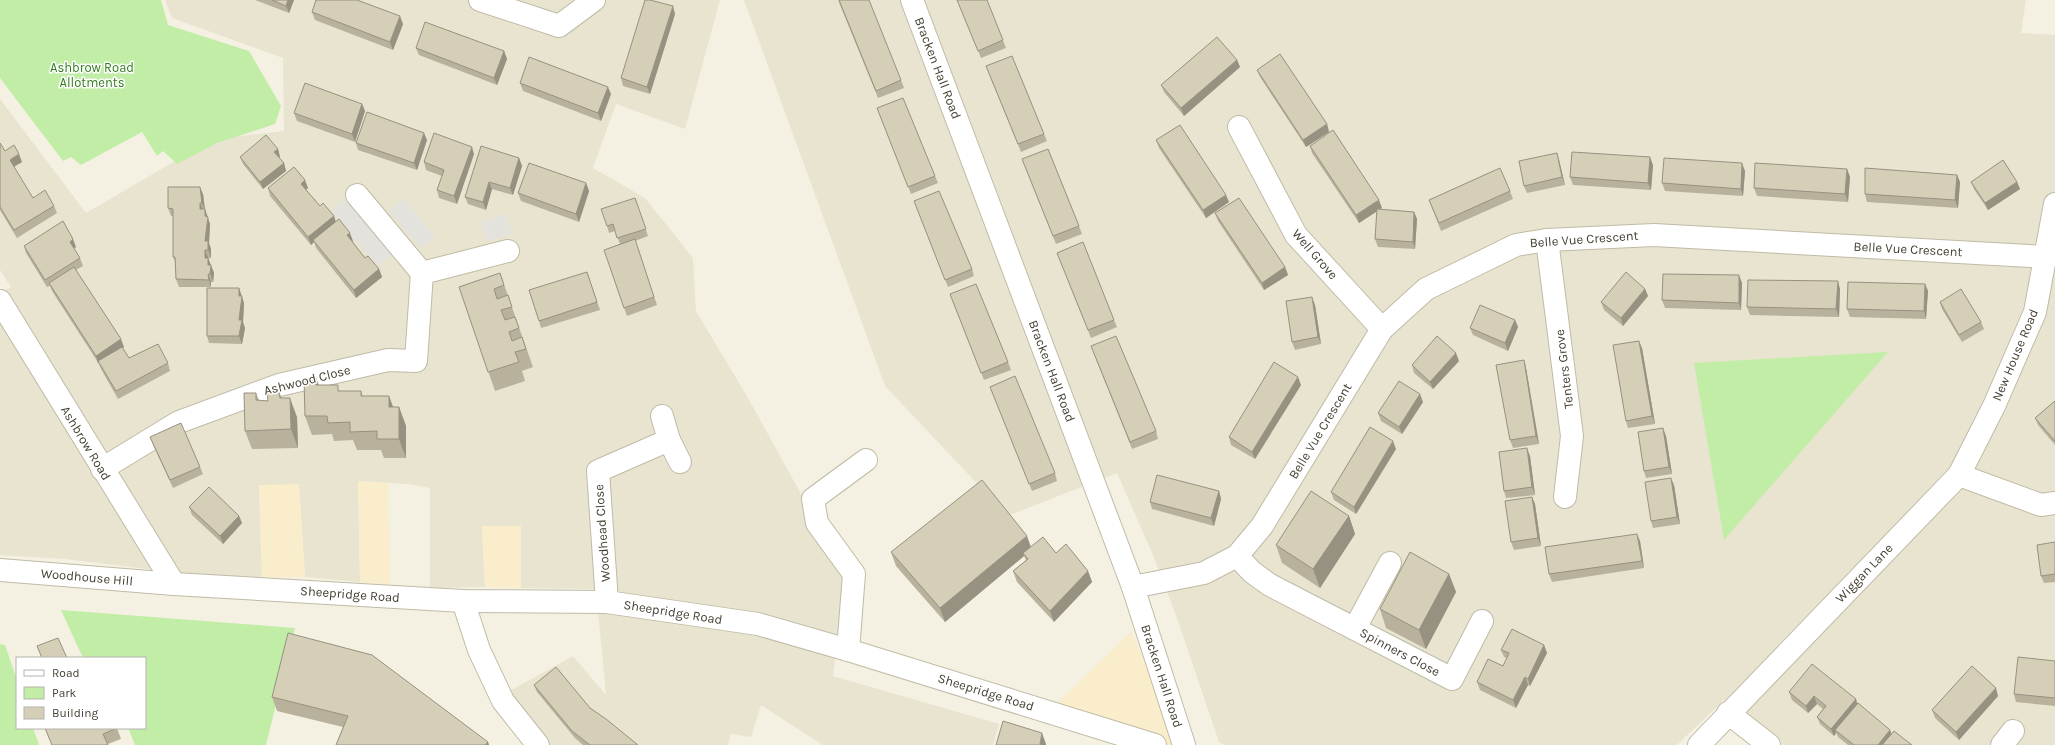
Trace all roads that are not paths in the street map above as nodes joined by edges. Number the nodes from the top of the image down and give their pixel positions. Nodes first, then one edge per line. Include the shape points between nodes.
1 (480, 0) edge
2 (594, 0) edge
3 (912, 0) edge
4 (1239, 127) dead end
5 (357, 195) dead end
6 (2055, 204) edge
7 (2055, 214) edge
8 (1547, 240) junction
9 (508, 251) dead end
10 (2047, 257) junction
11 (422, 273) junction
12 (0, 301) edge
13 (1382, 329) junction
14 (662, 416) dead end
15 (669, 440) junction
16 (866, 460) dead end
17 (680, 462) dead end
18 (102, 469) junction
19 (1959, 475) junction
20 (1565, 497) dead end
21 (2055, 503) edge
22 (1237, 556) junction
23 (1390, 563) dead end
24 (0, 570) edge
25 (174, 584) junction
26 (1133, 587) junction
27 (463, 601) junction
28 (607, 602) junction
29 (1482, 621) dead end
30 (1354, 628) junction
31 (848, 650) junction
32 (1728, 713) junction
33 (538, 745) edge
34 (1155, 745) edge
35 (1184, 745) edge
36 (1699, 745) edge
37 (1769, 745) edge

1 - 2 street via 559,26
3 - 26 street, Bracken Hall Road
4 - 13 street, Well Grove via 1296,235
5 - 11 street
6 - 7 street, New House Road
7 - 10 street, New House Road
8 - 10 street, Belle Vue Crescent via 1654,235
8 - 13 street, Belle Vue Crescent via 1516,244 1426,289
8 - 20 street, Tenters Grove via 1572,436
9 - 11 street
10 - 19 street, New House Road via 2036,312 1994,406
11 - 18 street, Ashwood Close via 416,361 388,360 279,385 179,422
12 - 18 street, Ashbrow Road
13 - 22 street, Belle Vue Crescent via 1262,526
14 - 15 street
15 - 17 street
15 - 28 street, Woodhead Close via 598,471
16 - 31 street via 813,499 817,523 854,574
18 - 25 street, Ashbrow Road
19 - 21 street via 2041,505
19 - 32 street, Wiggan Lane
22 - 26 street, Belle Vue Crescent via 1204,572
22 - 30 street, Spinners Close via 1252,572 1270,585
23 - 30 street, Spinners Close
24 - 25 street, Woodhouse Hill
25 - 27 street, Sheepridge Road
26 - 35 street, Bracken Hall Road
27 - 28 street, Sheepridge Road
27 - 33 street via 479,650 503,701
28 - 31 street, Sheepridge Road via 758,624
29 - 30 street, Spinners Close via 1452,679
31 - 34 street, Sheepridge Road
32 - 36 street, Wiggan Lane
32 - 37 street

